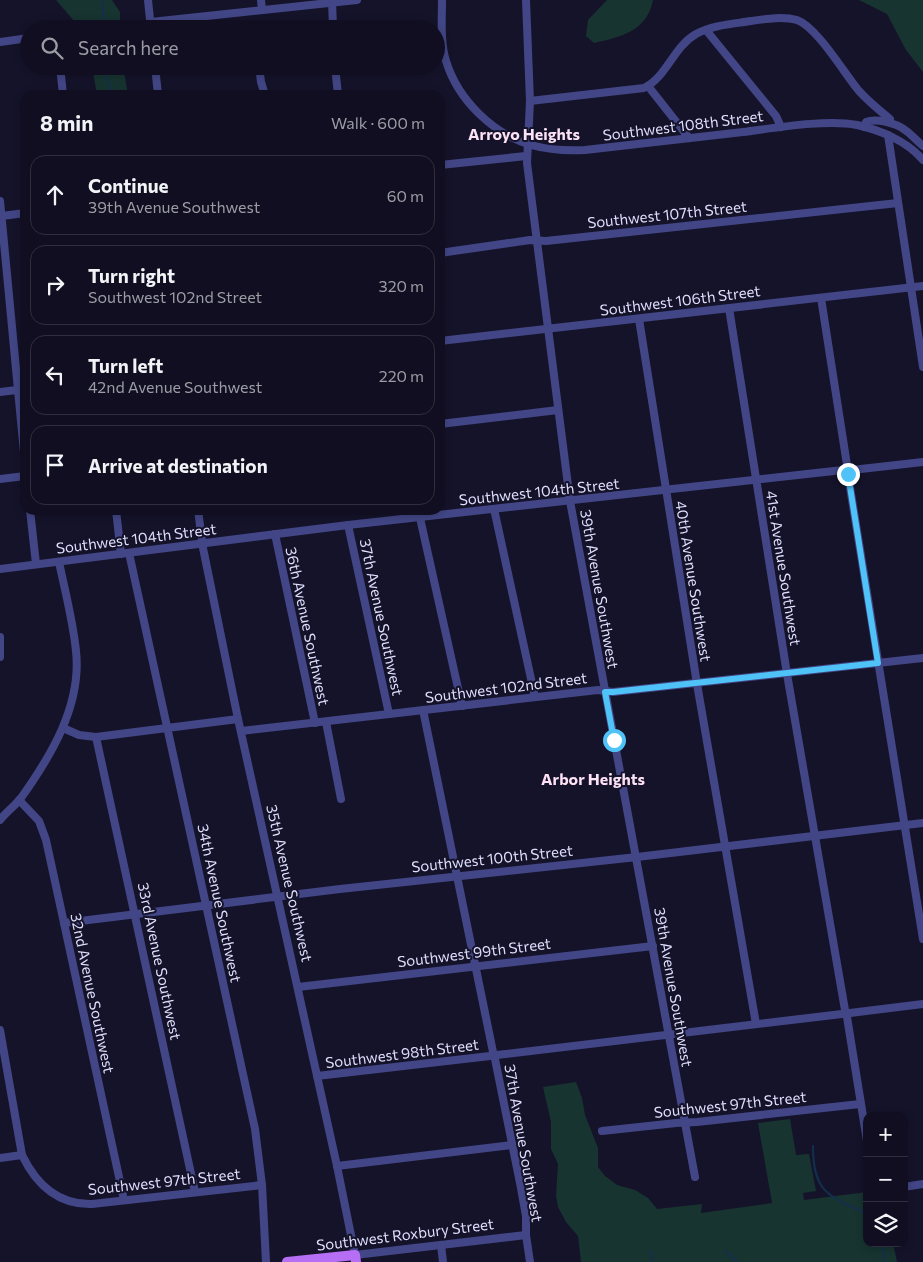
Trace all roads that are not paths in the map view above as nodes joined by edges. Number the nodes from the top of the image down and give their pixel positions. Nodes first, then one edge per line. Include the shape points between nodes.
1 (148, 0) edge
2 (261, 0) edge
3 (358, 0) edge
4 (442, 0) edge
5 (526, 0) edge
6 (332, 2) edge
7 (262, 10) junction
8 (150, 20) edge
9 (188, 20) edge
10 (333, 20) edge
11 (443, 20) edge
12 (706, 30) junction
13 (20, 39) edge
14 (0, 42) edge
15 (445, 54) edge
16 (61, 75) edge
17 (156, 75) edge
18 (260, 75) edge
19 (336, 75) edge
20 (648, 86) junction
21 (62, 90) edge
22 (157, 90) edge
23 (263, 90) edge
24 (337, 90) edge
25 (530, 101) junction
26 (890, 119) dead end
27 (781, 127) junction
28 (864, 127) junction
29 (888, 135) junction
30 (689, 138) junction
31 (529, 144) junction
32 (923, 146) edge
33 (526, 156) junction
34 (923, 160) edge
35 (445, 164) edge
36 (0, 201) edge
37 (898, 203) junction
38 (20, 214) edge
39 (2, 216) junction
40 (536, 240) junction
41 (445, 252) edge
42 (923, 286) edge
43 (911, 288) junction
44 (821, 298) junction
45 (728, 308) junction
46 (639, 319) junction
47 (547, 329) junction
48 (445, 340) edge
49 (923, 367) edge
50 (20, 372) edge
51 (20, 389) edge
52 (0, 392) edge
53 (558, 410) junction
54 (445, 423) edge
55 (923, 462) edge
56 (847, 470) junction
57 (20, 477) edge
58 (0, 480) edge
59 (757, 480) junction
60 (666, 491) junction
61 (570, 501) junction
62 (494, 509) junction
63 (31, 515) edge
64 (117, 515) edge
65 (199, 515) edge
66 (445, 515) edge
67 (445, 515) edge
68 (420, 518) junction
69 (348, 525) junction
70 (275, 534) junction
71 (202, 544) junction
72 (125, 553) junction
73 (59, 562) junction
74 (36, 564) junction
75 (0, 569) edge
76 (0, 637) edge
77 (1, 654) edge
78 (923, 658) edge
79 (878, 663) junction
80 (787, 674) junction
81 (697, 684) junction
82 (605, 692) junction
83 (535, 697) junction
84 (462, 706) junction
85 (423, 710) junction
86 (389, 714) junction
87 (238, 719) junction
88 (326, 722) junction
89 (315, 723) junction
90 (63, 728) junction
91 (168, 728) junction
92 (241, 731) junction
93 (96, 737) junction
94 (341, 799) dead end
95 (19, 800) junction
96 (0, 820) edge
97 (923, 823) edge
98 (904, 825) junction
99 (815, 835) junction
100 (724, 846) junction
101 (636, 857) junction
102 (457, 876) junction
103 (278, 896) junction
104 (207, 905) junction
105 (135, 914) junction
106 (64, 922) junction
107 (923, 939) edge
108 (653, 946) junction
109 (475, 966) junction
110 (298, 987) junction
111 (923, 1004) edge
112 (846, 1013) junction
113 (756, 1024) junction
114 (0, 1030) edge
115 (668, 1035) junction
116 (494, 1056) junction
117 (317, 1076) junction
118 (860, 1104) junction
119 (863, 1120) edge
120 (686, 1122) junction
121 (602, 1131) dead end
122 (512, 1145) junction
123 (22, 1155) junction
124 (0, 1158) edge
125 (337, 1166) junction
126 (695, 1177) dead end
127 (923, 1184) edge
128 (262, 1185) junction
129 (908, 1186) edge
130 (195, 1192) junction
131 (124, 1200) junction
132 (526, 1235) junction
133 (441, 1245) junction
134 (355, 1258) edge
135 (266, 1262) edge
136 (287, 1262) edge
137 (443, 1262) edge
138 (530, 1262) edge

1 - 8 street
2 - 7 street
3 - 6 street
4 - 11 street, Southwest 108th Street
5 - 25 street, 39th Avenue Southwest
6 - 7 street
6 - 10 street
7 - 9 street
12 - 20 street via 682,45
12 - 26 street via 768,19 803,23 858,90
12 - 27 street via 776,116
13 - 14 street
15 - 31 street, Southwest 108th Street via 456,84 472,107 506,134
16 - 21 street
17 - 22 street
18 - 23 street
19 - 24 street
20 - 25 street via 637,90
20 - 30 street
25 - 31 street, 39th Avenue Southwest
27 - 28 street, Southwest 108th Street via 843,124
27 - 30 street, Southwest 108th Street
28 - 29 street
28 - 32 street via 872,120 895,125
29 - 34 street
29 - 37 street
30 - 31 street, Southwest 108th Street via 572,150
31 - 33 street, 39th Avenue Southwest
33 - 35 street
33 - 40 street, 39th Avenue Southwest
36 - 39 street
37 - 40 street, Southwest 107th Street
37 - 43 street
38 - 39 street
39 - 50 street
40 - 41 street, Southwest 107th Street
40 - 47 street, 39th Avenue Southwest
42 - 43 street, Southwest 106th Street
43 - 44 street, Southwest 106th Street
43 - 49 street
44 - 45 street, Southwest 106th Street
44 - 56 street
45 - 46 street, Southwest 106th Street
45 - 59 street, 41st Avenue Southwest
46 - 47 street, Southwest 106th Street
46 - 60 street, 40th Avenue Southwest
47 - 48 street, Southwest 106th Street
47 - 53 street, 39th Avenue Southwest
51 - 52 street
53 - 54 street
53 - 61 street, 39th Avenue Southwest
55 - 56 street, Southwest 104th Street
56 - 59 street, Southwest 104th Street
56 - 79 street
57 - 58 street
59 - 60 street, Southwest 104th Street
59 - 80 street, 41st Avenue Southwest
60 - 61 street, Southwest 104th Street
60 - 81 street, 40th Avenue Southwest
61 - 62 street, Southwest 104th Street
61 - 82 street, 39th Avenue Southwest
62 - 67 street, Southwest 104th Street
62 - 83 street
63 - 74 street
64 - 72 street, 34th Avenue Southwest
65 - 71 street, 35th Avenue Southwest
66 - 68 street, Southwest 104th Street
68 - 69 street, Southwest 104th Street
68 - 84 street
69 - 70 street, Southwest 104th Street
69 - 86 street, 37th Avenue Southwest
70 - 71 street, Southwest 104th Street
70 - 89 street, 36th Avenue Southwest
71 - 72 street, Southwest 104th Street
71 - 87 street, 35th Avenue Southwest
72 - 73 street, Southwest 104th Street
72 - 91 street, 34th Avenue Southwest
73 - 74 street, Southwest 104th Street
73 - 90 street via 76,652 73,694
74 - 75 street, Southwest 104th Street
76 - 77 street
78 - 79 street, Southwest 102nd Street
79 - 80 street, Southwest 102nd Street
79 - 98 street
80 - 81 street, Southwest 102nd Street
80 - 99 street, 41st Avenue Southwest
81 - 82 street, Southwest 102nd Street
81 - 100 street, 40th Avenue Southwest
82 - 83 street, Southwest 102nd Street
82 - 101 street, 39th Avenue Southwest
83 - 84 street, Southwest 102nd Street
84 - 85 street, Southwest 102nd Street
85 - 86 street, Southwest 102nd Street
85 - 102 street, 37th Avenue Southwest
86 - 88 street, Southwest 102nd Street
87 - 91 street
87 - 92 street, 35th Avenue Southwest
88 - 89 street, Southwest 102nd Street
88 - 94 street, 36th Avenue Southwest
89 - 92 street, Southwest 102nd Street
90 - 93 street via 79,735
90 - 95 street via 43,766
91 - 93 street
91 - 104 street, 34th Avenue Southwest
92 - 103 street, 35th Avenue Southwest
93 - 105 street, 33rd Avenue Southwest
95 - 96 street
95 - 106 street, 32nd Avenue Southwest via 42,828
97 - 98 street, Southwest 100th Street
98 - 99 street, Southwest 100th Street
98 - 107 street
99 - 100 street, Southwest 100th Street
99 - 112 street, 41st Avenue Southwest
100 - 101 street, Southwest 100th Street
100 - 113 street, 40th Avenue Southwest
101 - 102 street, Southwest 100th Street
101 - 108 street, 39th Avenue Southwest
102 - 103 street, Southwest 100th Street
102 - 109 street, 37th Avenue Southwest
103 - 104 street, Southwest 100th Street
103 - 110 street, 35th Avenue Southwest
104 - 105 street, Southwest 100th Street
104 - 128 street, 34th Avenue Southwest via 255,1129
105 - 106 street, Southwest 100th Street
105 - 130 street, 33rd Avenue Southwest
106 - 131 street, 32nd Avenue Southwest
108 - 109 street, Southwest 99th Street
108 - 115 street, 39th Avenue Southwest
109 - 110 street, Southwest 99th Street
109 - 116 street, 37th Avenue Southwest
110 - 117 street, 35th Avenue Southwest
111 - 112 street, Southwest 98th Street
112 - 113 street, Southwest 98th Street
112 - 118 street, 41st Avenue Southwest
113 - 115 street, Southwest 98th Street
114 - 123 street
115 - 116 street, Southwest 98th Street
115 - 120 street, 39th Avenue Southwest
116 - 117 street, Southwest 98th Street
116 - 122 street, 37th Avenue Southwest
117 - 125 street, 35th Avenue Southwest
118 - 119 street, 41st Avenue Southwest
118 - 120 street, Southwest 97th Street
120 - 121 street, Southwest 97th Street
120 - 126 street, 39th Avenue Southwest
122 - 125 street
122 - 132 street, 37th Avenue Southwest via 526,1216
123 - 124 street
123 - 131 street, Southwest 97th Street via 28,1168 45,1188 67,1201 79,1204
125 - 134 street, 35th Avenue Southwest
127 - 129 street
128 - 130 street, Southwest 97th Street
128 - 135 street, 34th Avenue Southwest
130 - 131 street, Southwest 97th Street
132 - 133 street, Southwest Roxbury Street
132 - 138 street, 37th Avenue Southwest
133 - 134 street, Southwest Roxbury Street
133 - 137 street
134 - 136 main road, Southwest Roxbury Street

